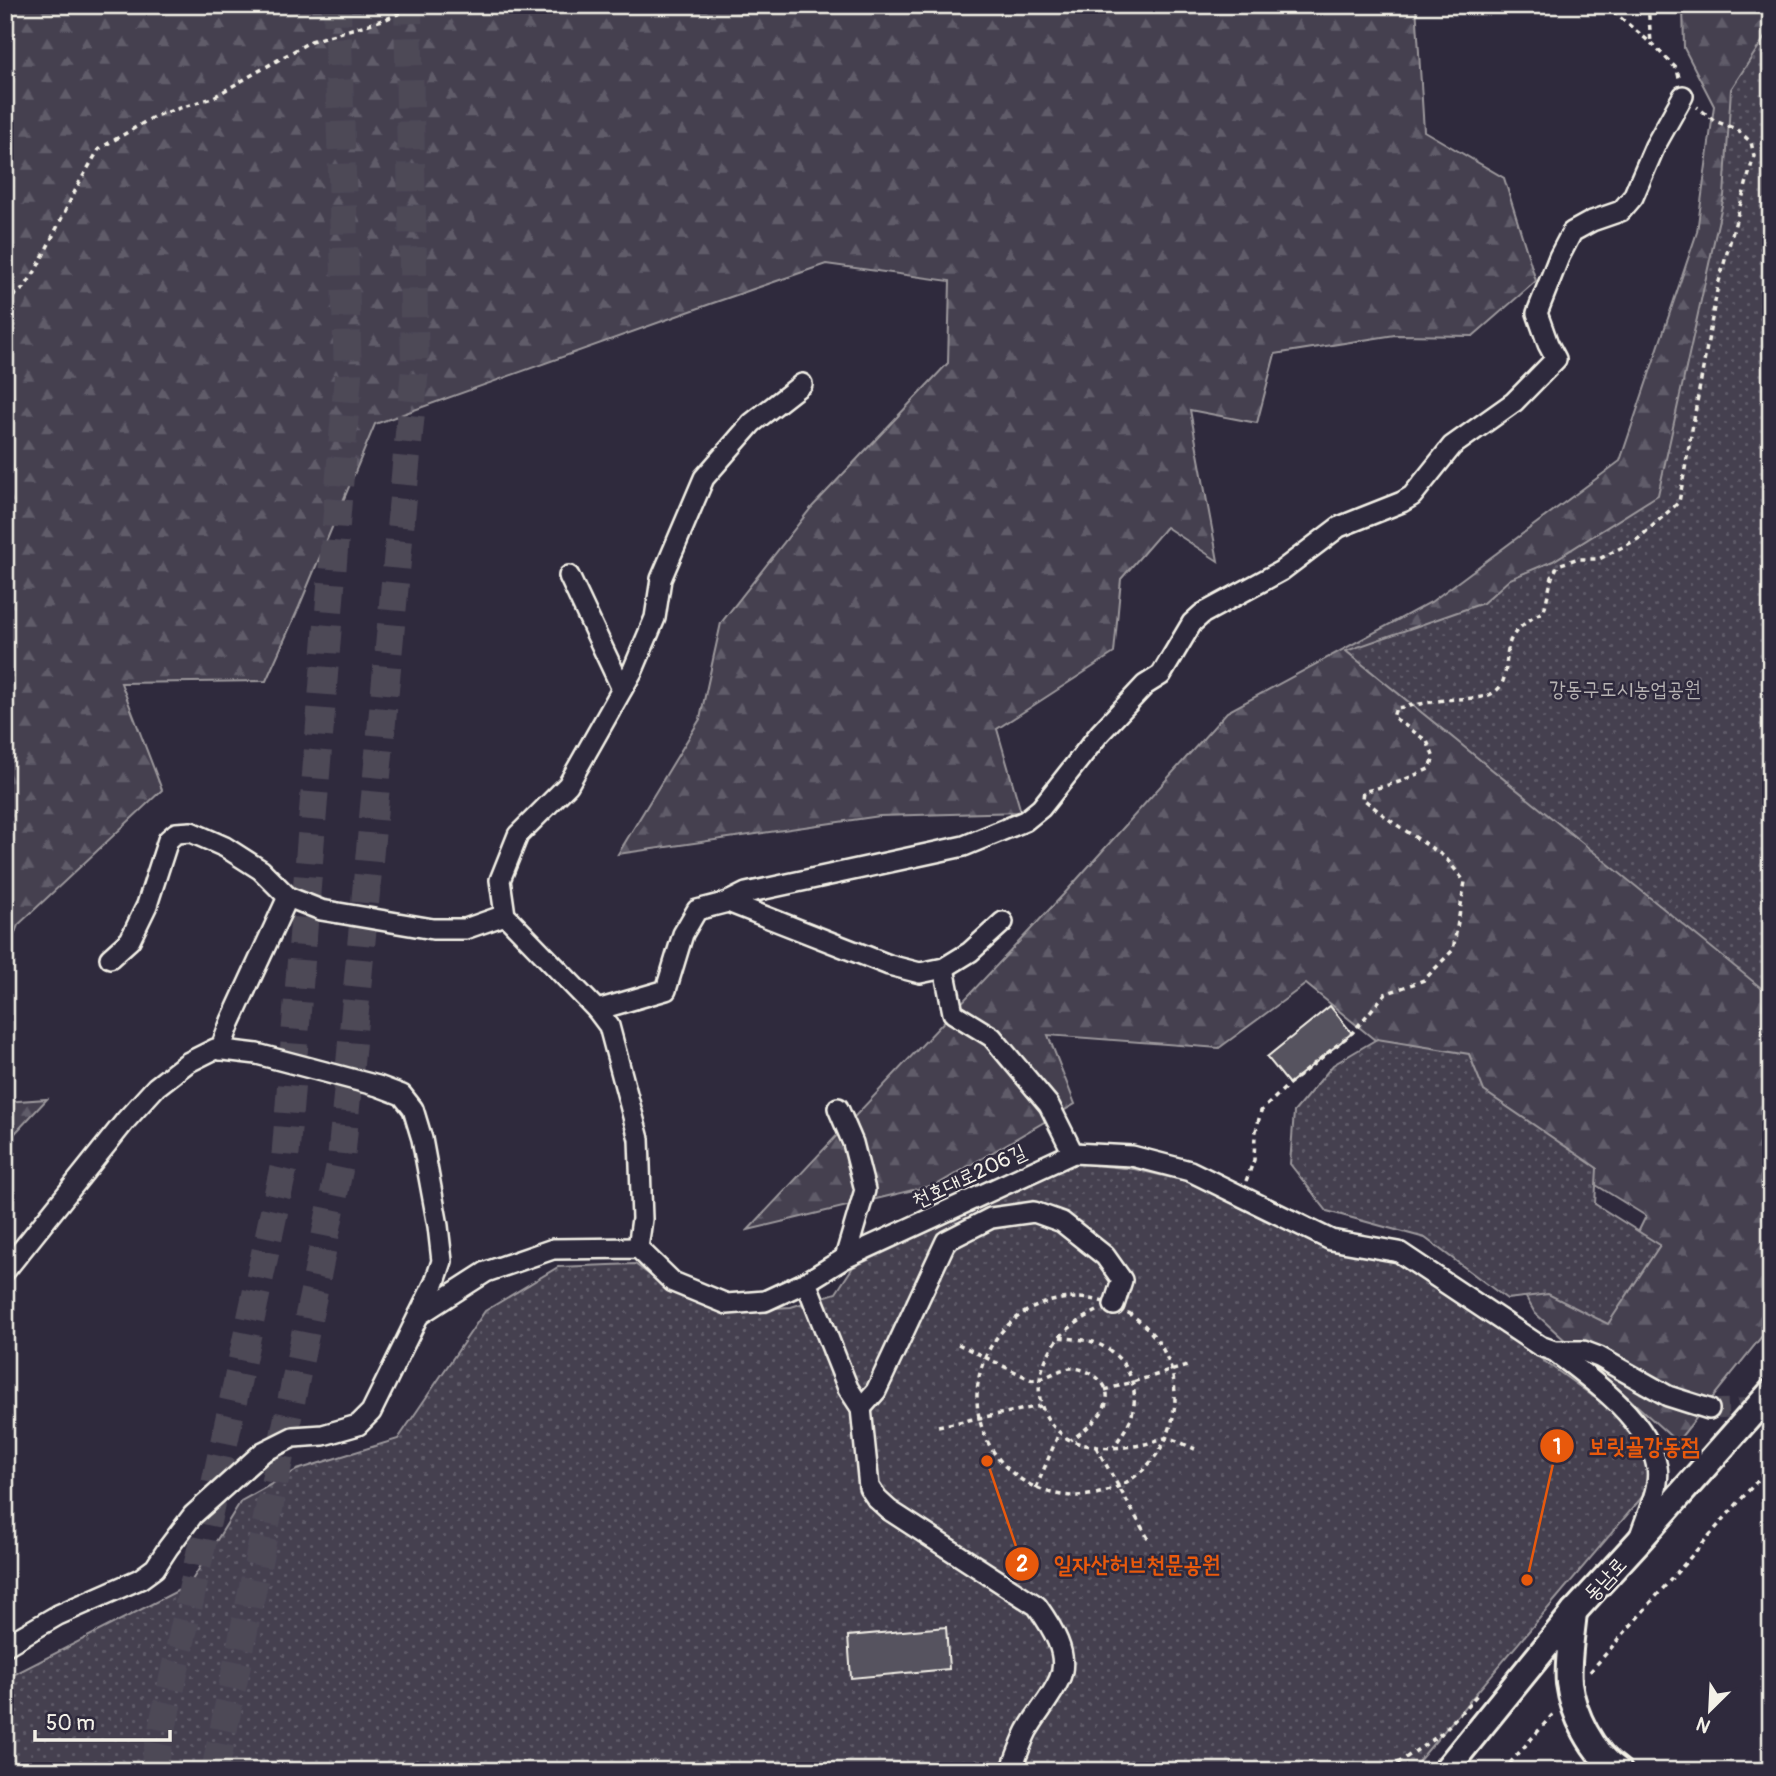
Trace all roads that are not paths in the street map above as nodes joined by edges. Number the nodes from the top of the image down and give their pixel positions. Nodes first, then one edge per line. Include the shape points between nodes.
1 (1683, 96) road end
2 (802, 384) dead end
3 (569, 576) dead end
4 (622, 689) junction
5 (288, 897) junction
6 (727, 902) junction
7 (505, 915) junction
8 (1003, 922) dead end
9 (110, 958) dead end
10 (944, 968) junction
11 (597, 1010) junction
12 (220, 1050) junction
13 (838, 1108) dead end
14 (1073, 1153) junction
15 (638, 1248) junction
16 (845, 1258) junction
17 (5, 1272) edge
18 (806, 1282) junction
19 (1114, 1305) road end
20 (419, 1315) junction
21 (1554, 1351) junction
22 (1771, 1392) edge
23 (861, 1408) junction
24 (1709, 1409) tunnel mouth
25 (1638, 1542) junction
26 (1574, 1612) junction
27 (5, 1646) edge
28 (1011, 1771) edge
29 (1445, 1771) edge
30 (1619, 1771) edge

1 - 6 street via 1633,197 1622,211 1572,232 1559,257 1537,313 1556,359 1514,402 1452,446 1412,496 1339,527 1282,571 1202,614 1161,675 1144,685 1025,821 964,846 746,893
2 - 4 street via 752,423 704,478 661,579 655,618
3 - 4 street
4 - 7 street via 568,785 518,835 500,880
5 - 7 street via 321,910 433,929 464,929
5 - 9 street via 261,870 225,847 191,832 176,833 168,840 130,940
5 - 12 street
6 - 10 street via 889,965 920,973
6 - 11 street via 697,910 683,934 666,990
7 - 11 street
8 - 10 street
10 - 14 street via 953,1013 992,1038 1025,1076 1049,1105
11 - 15 street via 609,1026 639,1139 642,1219
12 - 17 street via 187,1063 156,1087
12 - 20 street via 257,1054 378,1086 402,1095 413,1109 442,1261
13 - 16 street via 865,1191
14 - 16 street, 천호대로206길
14 - 21 street, 천호대로206길 via 1132,1156 1190,1171 1331,1240 1399,1252
15 - 18 street, 천호대로206길 via 673,1282 727,1304 765,1301
15 - 20 street via 553,1249 486,1272
16 - 18 street, 천호대로206길
18 - 23 street via 848,1388
19 - 23 street via 1122,1280 1105,1255 1062,1222 1034,1212 991,1218 946,1241 876,1391
20 - 27 street via 371,1412 359,1425 293,1437 263,1452 193,1515 155,1568
21 - 24 street, 천호대로206길 via 1600,1357 1668,1396
21 - 25 street via 1628,1412 1648,1443 1658,1468 1657,1485
22 - 25 main road, 동남로
23 - 28 street via 869,1487 877,1499 1037,1606 1052,1628 1062,1656 1059,1681 1027,1731
25 - 26 main road, 동남로
26 - 29 main road, 동남로
26 - 30 main road via 1569,1681 1574,1709 1591,1742

